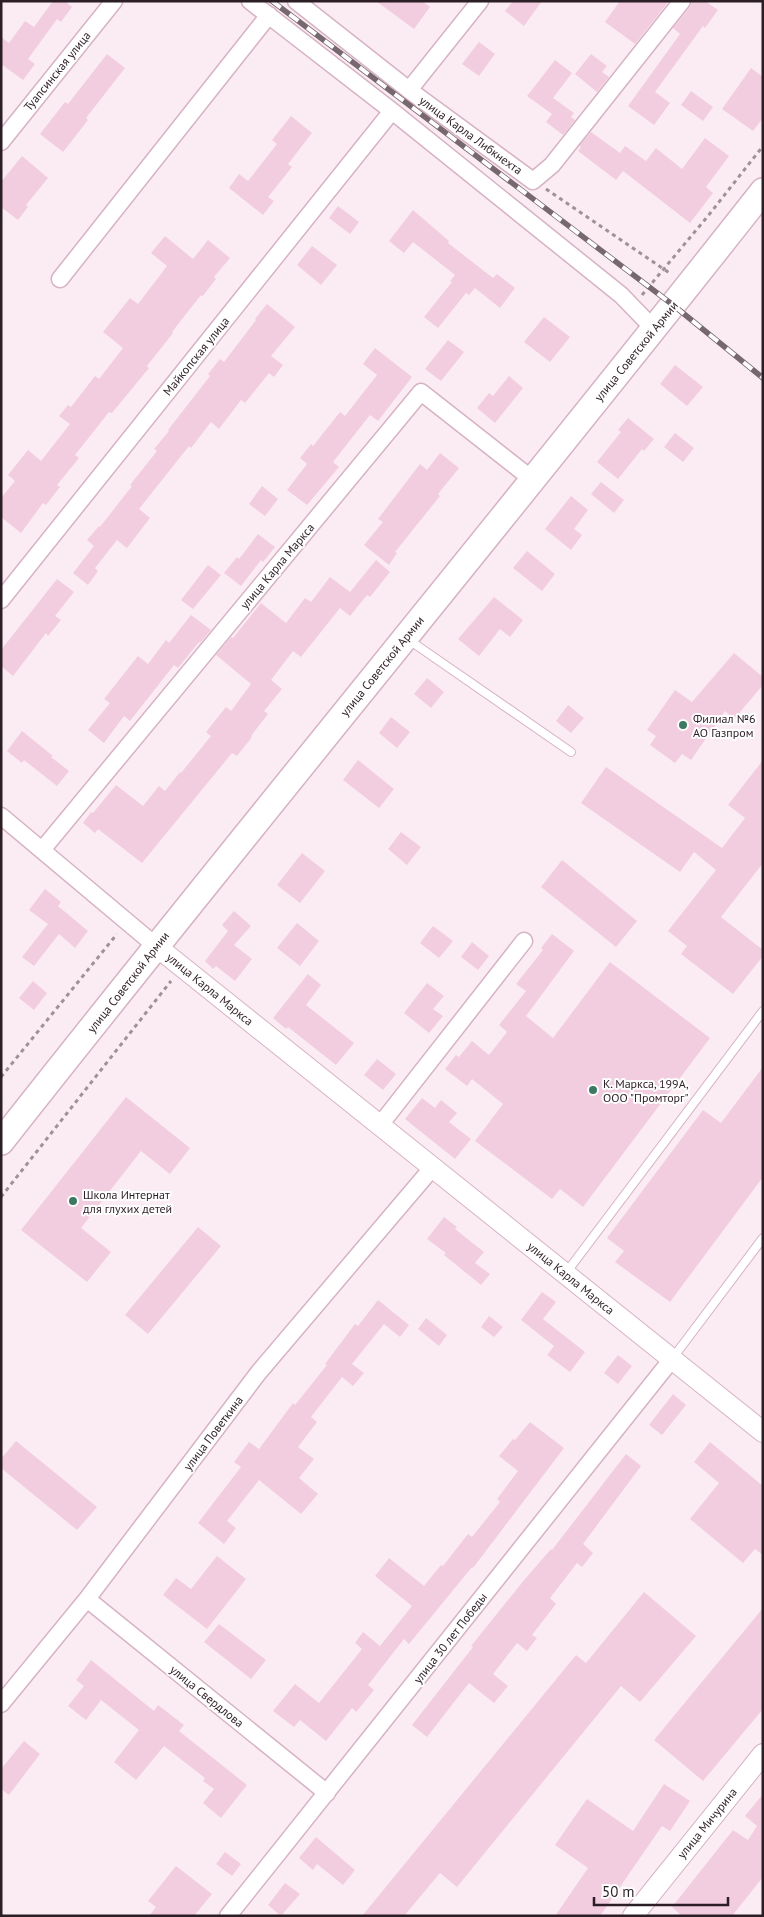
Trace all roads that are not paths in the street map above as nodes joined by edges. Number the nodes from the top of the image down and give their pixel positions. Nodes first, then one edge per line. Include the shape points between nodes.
1 (114, 1) edge
2 (250, 1) edge
3 (480, 1) edge
4 (682, 1) edge
5 (298, 2) edge
6 (269, 15) junction
7 (409, 90) junction
8 (392, 111) junction
9 (1, 142) edge
10 (763, 191) edge
11 (60, 279) dead end
12 (654, 329) junction
13 (533, 480) junction
14 (1, 600) edge
15 (405, 637) junction
16 (571, 752) dead end
17 (2, 819) edge
18 (42, 850) junction
19 (524, 941) dead end
20 (156, 946) junction
21 (763, 1011) edge
22 (380, 1125) junction
23 (1, 1142) edge
24 (433, 1167) junction
25 (763, 1238) edge
26 (566, 1274) junction
27 (672, 1359) junction
28 (763, 1432) edge
29 (87, 1599) junction
30 (1, 1704) edge
31 (763, 1754) edge
32 (327, 1793) junction
33 (228, 1916) edge
34 (633, 1916) edge

1 - 9 street, Туапсинская улица
2 - 6 street
3 - 7 street
4 - 7 street, улица Карла Либкнехта via 552,165 533,180
5 - 7 street, улица Карла Либкнехта
6 - 8 street
6 - 11 street
8 - 12 street via 621,295
8 - 14 street, Майкопская улица
10 - 12 main road, улица Советской Армии
12 - 13 main road, улица Советской Армии
13 - 15 main road, улица Советской Армии
13 - 18 street, улица Карла Маркса via 421,392
15 - 16 lane
15 - 20 main road, улица Советской Армии
17 - 18 street, улица Карла Маркса
18 - 20 street, улица Карла Маркса
19 - 22 street
20 - 22 street, улица Карла Маркса
20 - 23 main road, улица Советской Армии
21 - 26 lane
22 - 24 street, улица Карла Маркса
24 - 26 street, улица Карла Маркса
24 - 29 street, улица Поветкина via 259,1372
25 - 27 lane
26 - 27 street, улица Карла Маркса
27 - 28 street, улица Карла Маркса
27 - 32 street, улица 30 лет Победы
29 - 30 street, улица Поветкина
29 - 32 street, улица Свердлова
31 - 34 street, улица Мичурина
32 - 33 street, улица 30 лет Победы

